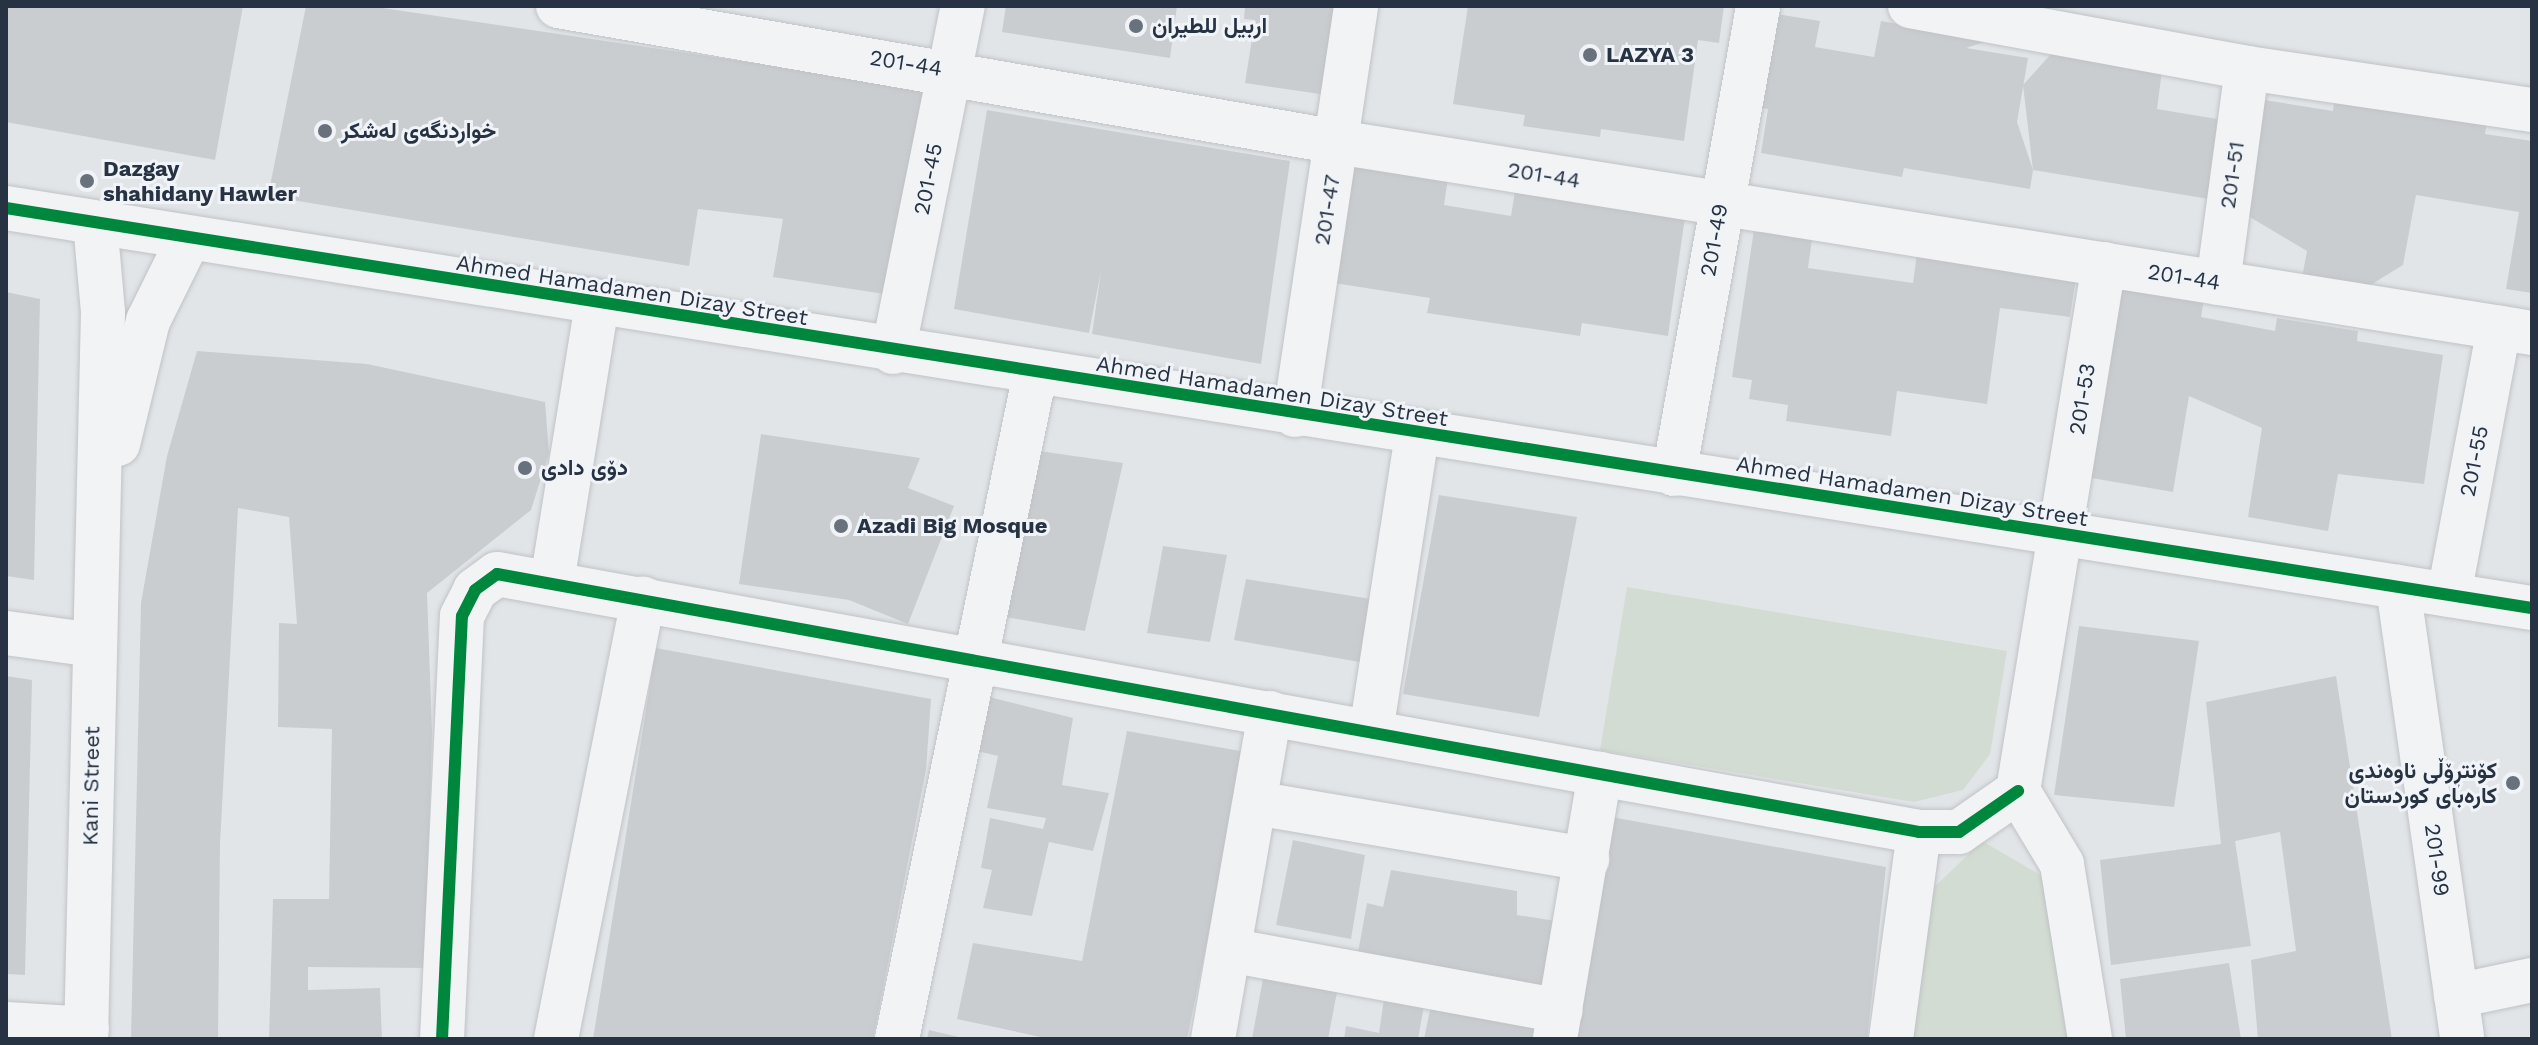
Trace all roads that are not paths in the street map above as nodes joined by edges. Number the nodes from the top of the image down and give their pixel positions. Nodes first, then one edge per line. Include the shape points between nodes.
1 (558, 6) edge
2 (963, 6) edge
3 (1356, 6) edge
4 (1758, 6) edge
5 (1910, 6) edge
6 (2247, 68) junction
7 (950, 71) junction
8 (2532, 110) edge
9 (1337, 142) junction
10 (1720, 203) junction
11 (6, 208) edge
12 (95, 223) junction
13 (189, 238) junction
14 (2104, 264) junction
15 (2218, 283) junction
16 (597, 305) junction
17 (2516, 330) edge
18 (893, 352) junction
19 (1035, 374) junction
20 (1295, 415) junction
21 (1417, 434) junction
22 (1674, 474) junction
23 (96, 532) junction
24 (2061, 535) junction
25 (552, 582) junction
26 (2398, 587) junction
27 (2449, 595) junction
28 (643, 598) junction
29 (2532, 608) edge
30 (6, 633) edge
31 (94, 645) junction
32 (973, 659) junction
33 (1270, 713) junction
34 (1371, 732) junction
35 (1600, 774) junction
36 (2018, 791) junction
37 (1255, 803) junction
38 (1919, 832) junction
39 (1587, 859) junction
40 (1229, 950) junction
41 (2532, 980) edge
42 (2456, 996) junction
43 (6, 1024) edge
44 (1558, 1025) edge
45 (86, 1034) edge
46 (442, 1039) edge
47 (556, 1039) edge
48 (897, 1039) edge
49 (1213, 1039) edge
50 (1891, 1039) edge
51 (2090, 1039) edge
52 (2462, 1039) edge

1 - 7 street, 201-44
2 - 7 street, 201-45
3 - 9 street, 201-47
4 - 10 street, 201-49
5 - 6 street
6 - 8 street
6 - 15 street, 201-51
7 - 9 street, 201-44
7 - 18 street, 201-45
9 - 10 street, 201-44
9 - 20 street, 201-47
10 - 14 street, 201-44
10 - 22 street, 201-49
11 - 12 street, Ahmed Hamadamen Dizay Street
12 - 13 street, Ahmed Hamadamen Dizay Street
12 - 23 street, Kani Street via 103,312
13 - 16 street, Ahmed Hamadamen Dizay Street
13 - 23 street, Kani Street via 148,321
14 - 15 street, 201-44
14 - 24 street, 201-53
15 - 17 street, 201-44
16 - 18 street, Ahmed Hamadamen Dizay Street
16 - 25 street
17 - 27 street, 201-55
18 - 19 street, Ahmed Hamadamen Dizay Street
19 - 20 street, Ahmed Hamadamen Dizay Street
19 - 32 street
20 - 21 street, Ahmed Hamadamen Dizay Street
21 - 22 street, Ahmed Hamadamen Dizay Street
21 - 34 street
22 - 24 street, Ahmed Hamadamen Dizay Street
23 - 31 street, Kani Street
24 - 26 street, Ahmed Hamadamen Dizay Street
24 - 36 street, 201-53
25 - 28 street
25 - 46 street via 497,574 475,590 462,616
26 - 27 street, Ahmed Hamadamen Dizay Street
26 - 42 street, 201-99
27 - 29 street, Ahmed Hamadamen Dizay Street
28 - 32 street
28 - 47 street
30 - 31 street
31 - 45 street, Kani Street
32 - 33 street
32 - 48 street
33 - 34 street
33 - 37 street
34 - 35 street
35 - 38 street
35 - 39 street
36 - 38 street via 1959,832
36 - 51 street via 2062,864
37 - 39 street
37 - 40 street
38 - 50 street
39 - 44 street
40 - 44 street
40 - 49 street
41 - 42 street
42 - 52 street, 201-99
43 - 45 street

